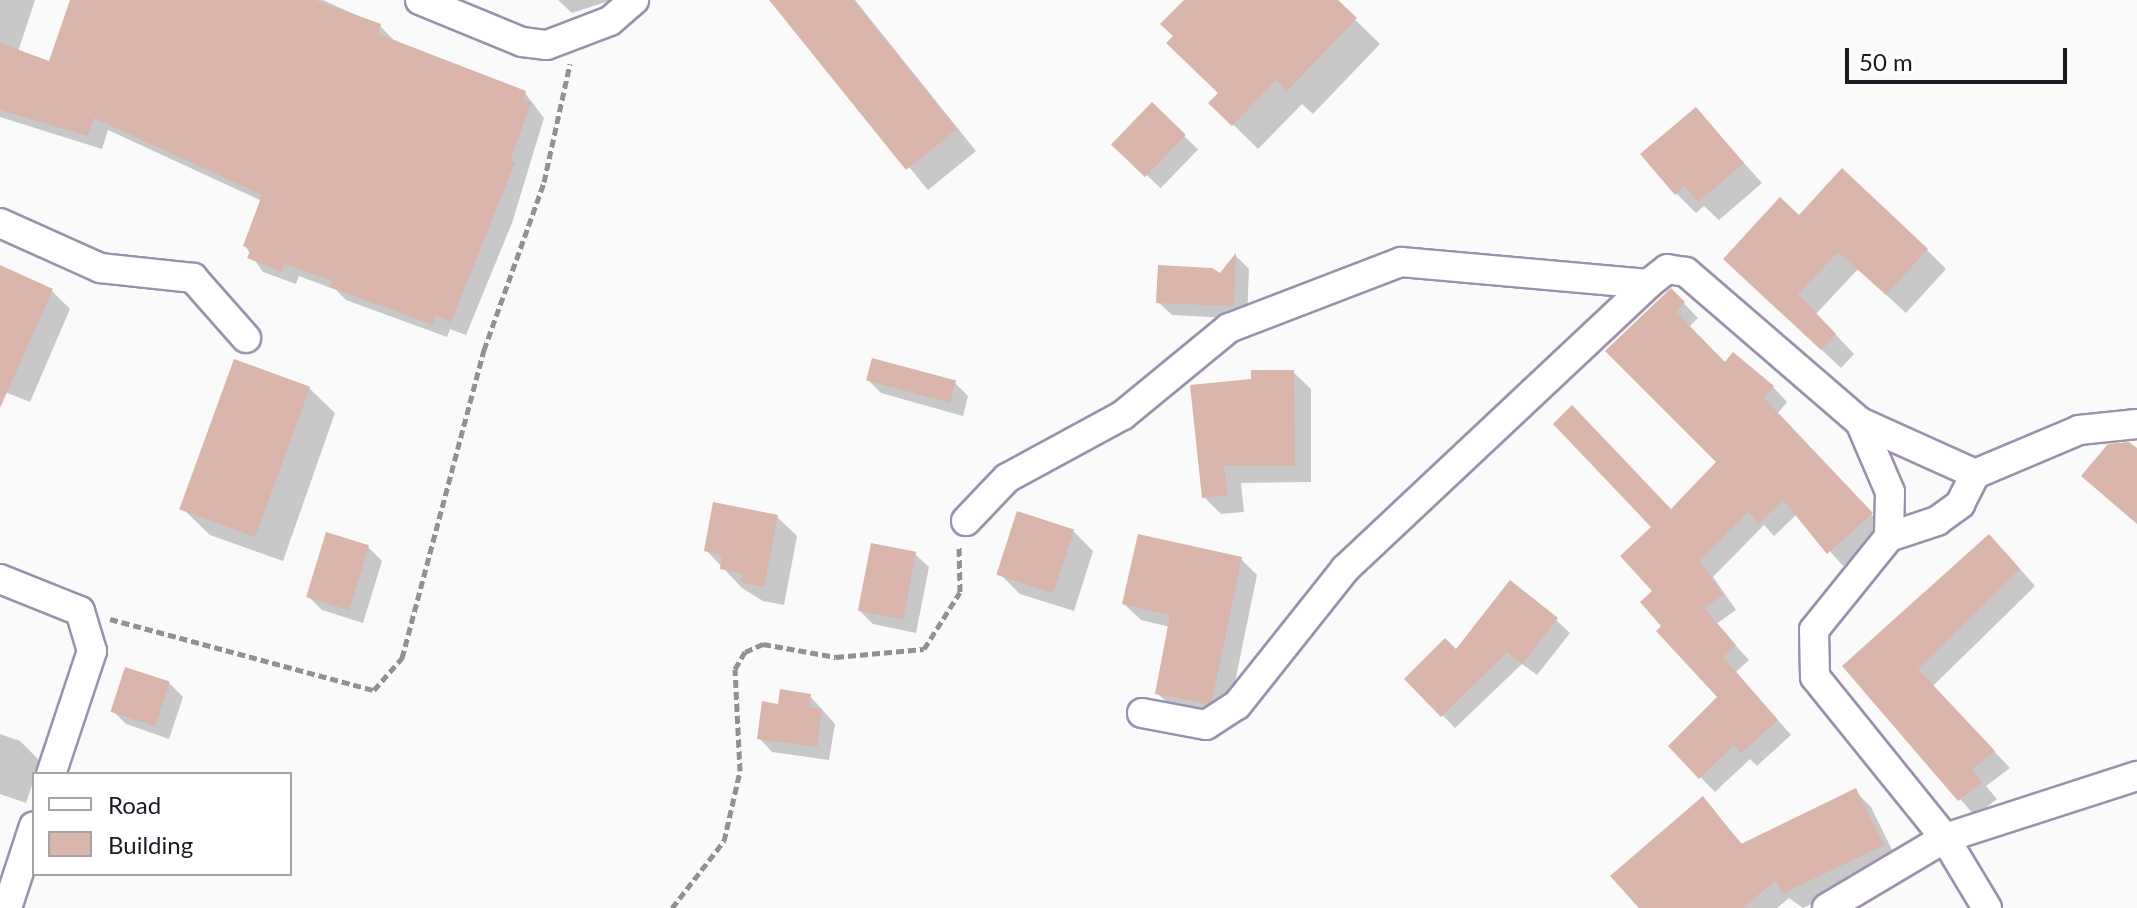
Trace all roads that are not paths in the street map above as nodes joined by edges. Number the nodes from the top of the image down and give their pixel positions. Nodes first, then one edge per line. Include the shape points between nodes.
1 (420, 0) edge
2 (634, 0) edge
3 (0, 223) edge
4 (1648, 284) junction
5 (246, 338) dead end
6 (1860, 422) junction
7 (2137, 424) edge
8 (1975, 474) junction
9 (966, 521) road end
10 (1889, 537) junction
11 (0, 579) edge
12 (1142, 713) dead end
13 (52, 772) edge
14 (2137, 776) edge
15 (32, 832) edge
16 (1945, 838) junction
17 (7, 908) edge
18 (1827, 908) edge
19 (1987, 908) edge

1 - 2 street via 522,42 547,45 610,21
3 - 5 street via 100,268 193,278
4 - 6 street via 1667,269 1686,272
4 - 9 street via 1401,262 1229,328 1123,415 1007,478
4 - 12 street via 1345,569 1237,705 1206,725
6 - 8 street
6 - 10 street via 1890,492
7 - 8 street via 2079,430
8 - 10 street via 1960,504 1937,521
10 - 16 street via 1814,630 1815,677
11 - 13 street via 80,611 92,651
14 - 16 street
15 - 17 street
16 - 18 street
16 - 19 street

